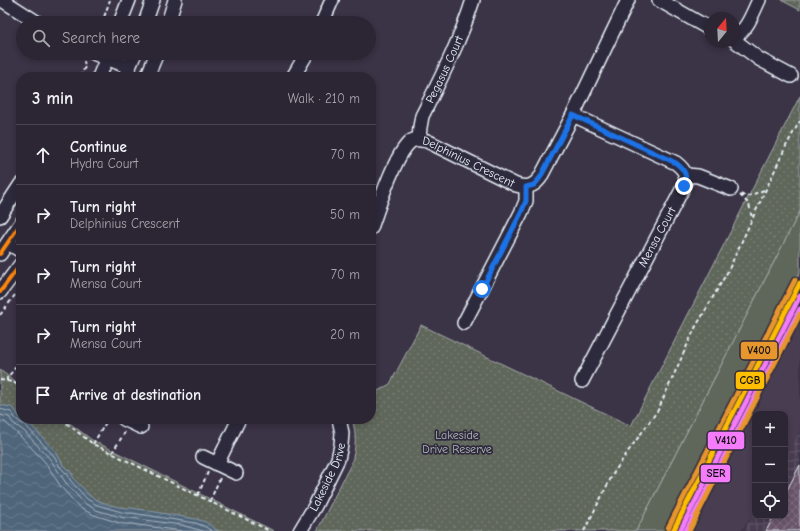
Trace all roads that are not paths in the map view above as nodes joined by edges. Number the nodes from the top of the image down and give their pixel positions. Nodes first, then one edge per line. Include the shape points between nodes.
1 (2, 0) edge
2 (129, 0) edge
3 (154, 0) edge
4 (176, 0) edge
5 (332, 0) edge
6 (473, 0) edge
7 (628, 0) edge
8 (659, 0) edge
9 (759, 0) edge
10 (27, 16) edge
11 (123, 16) edge
12 (148, 16) edge
13 (170, 16) edge
14 (325, 16) edge
15 (704, 26) edge
16 (740, 34) edge
17 (740, 44) edge
18 (106, 60) edge
19 (154, 60) edge
20 (303, 60) edge
21 (101, 72) edge
22 (149, 72) edge
23 (296, 72) edge
24 (791, 76) dead end
25 (573, 115) junction
26 (419, 139) junction
27 (686, 175) junction
28 (526, 187) junction
29 (731, 189) dead end
30 (16, 192) edge
31 (376, 214) edge
32 (0, 216) edge
33 (16, 233) edge
34 (8, 242) junction
35 (16, 248) edge
36 (0, 254) edge
37 (16, 271) edge
38 (0, 292) edge
39 (464, 323) dead end
40 (582, 381) dead end
41 (237, 424) edge
42 (340, 424) edge
43 (219, 465) road end
44 (300, 531) edge

1 - 10 street
2 - 11 street
3 - 12 street
4 - 13 street
5 - 14 street
6 - 26 street, Pegasus Court via 456,48 422,116
7 - 25 street, Delphinius Crescent
8 - 15 street
9 - 16 street
17 - 24 street via 760,59
18 - 21 street
19 - 22 street
20 - 23 street
25 - 27 street via 676,163 683,168
25 - 28 street, Delphinius Crescent via 540,178 534,185
26 - 28 street, Delphinius Crescent via 516,185
26 - 31 street, Delphinius Crescent via 410,141 404,148 390,175
27 - 29 street via 698,176
27 - 40 street, Mensa Court via 684,186
28 - 39 street via 526,201 521,213
30 - 32 street
33 - 34 street
34 - 35 street
34 - 36 street
37 - 38 street
41 - 43 street
42 - 44 street, Lakeside Drive via 342,433 338,458

